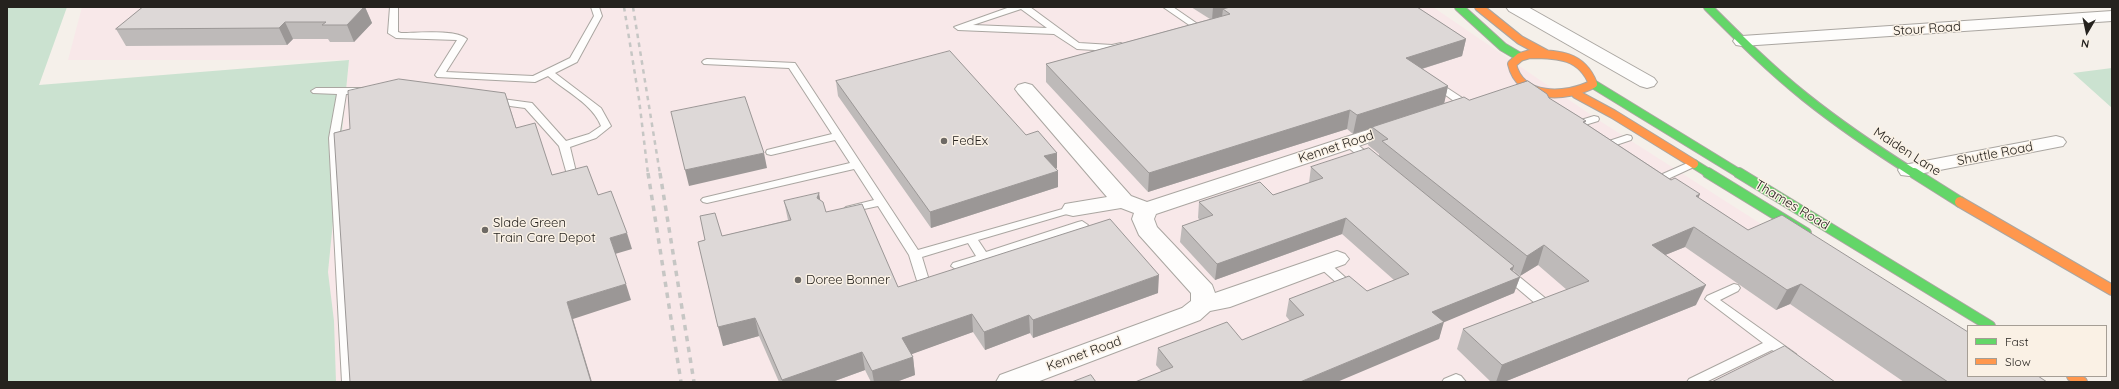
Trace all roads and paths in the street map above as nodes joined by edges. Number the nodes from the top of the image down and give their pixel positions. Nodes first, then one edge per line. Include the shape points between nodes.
1 (394, 7) edge
2 (595, 7) edge
3 (1018, 7) edge
4 (1024, 7) edge
5 (1167, 7) edge
6 (1459, 7) edge
7 (1479, 7) edge
8 (1515, 7) edge
9 (1708, 7) edge
10 (2112, 16) edge
11 (1057, 31) junction
12 (1184, 31) edge
13 (1742, 42) junction
14 (1134, 44) edge
15 (1546, 54) junction
16 (1520, 57) junction
17 (707, 62) dead end
18 (549, 72) junction
19 (1426, 77) edge
20 (1647, 82) dead end
21 (1593, 84) junction
22 (1527, 85) junction
23 (1025, 89) dead end
24 (374, 90) edge
25 (316, 91) dead end
26 (342, 91) junction
27 (1507, 92) edge
28 (1576, 94) junction
29 (1486, 98) edge
30 (482, 99) edge
31 (1466, 105) junction
32 (1444, 112) edge
33 (1594, 118) dead end
34 (1414, 121) edge
35 (1582, 135) edge
36 (838, 136) junction
37 (1627, 138) dead end
38 (2056, 142) dead end
39 (1349, 143) junction
40 (564, 145) junction
41 (770, 152) dead end
42 (1614, 156) edge
43 (1692, 164) junction
44 (857, 165) junction
45 (1380, 168) edge
46 (1910, 170) junction
47 (572, 176) edge
48 (1666, 190) edge
49 (707, 200) dead end
50 (1123, 201) junction
51 (880, 202) junction
52 (1146, 210) junction
53 (842, 211) edge
54 (1078, 217) junction
55 (1813, 237) edge
56 (971, 239) junction
57 (915, 256) junction
58 (984, 258) junction
59 (1330, 262) joint
60 (1497, 264) edge
61 (958, 266) edge
62 (925, 287) edge
63 (1734, 288) dead end
64 (2112, 290) edge
65 (1356, 293) edge
66 (1203, 304) junction
67 (1532, 311) edge
68 (1988, 325) edge
69 (1773, 344) junction
70 (1803, 366) edge
71 (349, 382) edge
72 (1008, 382) edge
73 (1449, 382) edge
74 (1460, 382) edge
75 (1694, 382) edge

1 - 18 lane via 393,33 399,36 456,36 462,39 440,75 535,79
2 - 18 lane via 598,16 574,60
3 - 11 lane via 958,27
4 - 11 lane
5 - 12 lane via 1202,27
6 - 16 main road via 1503,47
7 - 15 main road via 1520,40
8 - 20 street
9 - 13 main road, Maiden Lane
10 - 13 street, Stour Road
11 - 14 lane via 1077,46 1112,48
13 - 46 main road, Maiden Lane via 1819,107
15 - 16 main road
15 - 21 main road via 1560,56 1582,65 1593,76
16 - 22 main road, Thames Road via 1512,64 1513,73
17 - 36 lane via 792,65
18 - 40 lane via 572,92 595,106 604,118 606,126 602,131 585,139
19 - 31 lane
21 - 28 main road via 1588,90
21 - 68 main road, Thames Road
22 - 27 street
22 - 28 main road, Thames Road via 1546,92
23 - 50 street
24 - 26 lane
25 - 26 lane
26 - 71 lane via 334,138
28 - 43 main road, Thames Road
29 - 31 street
30 - 40 lane via 528,105
31 - 32 street
33 - 35 lane via 1567,125
34 - 39 street, Kennet Road
36 - 41 lane
36 - 44 lane
37 - 42 lane via 1597,145
38 - 46 street, Shuttle Road
39 - 45 lane
39 - 52 street, Kennet Road
40 - 47 lane
43 - 48 lane via 1650,180
43 - 55 main road, Thames Road
44 - 49 lane
44 - 51 lane
46 - 64 main road, Maiden Lane via 2035,247
50 - 52 street
50 - 54 street
51 - 53 lane
51 - 57 lane
52 - 66 street via 1143,219 1147,230 1203,291
54 - 56 lane
54 - 58 lane
56 - 57 lane
56 - 58 lane
57 - 62 lane
58 - 61 lane
59 - 65 lane
59 - 66 street, Kennet Road via 1221,301
60 - 67 lane via 1546,305
63 - 69 lane via 1711,299
66 - 72 street, Kennet Road via 1191,314
69 - 70 lane
69 - 75 lane
73 - 74 lane via 1456,379

